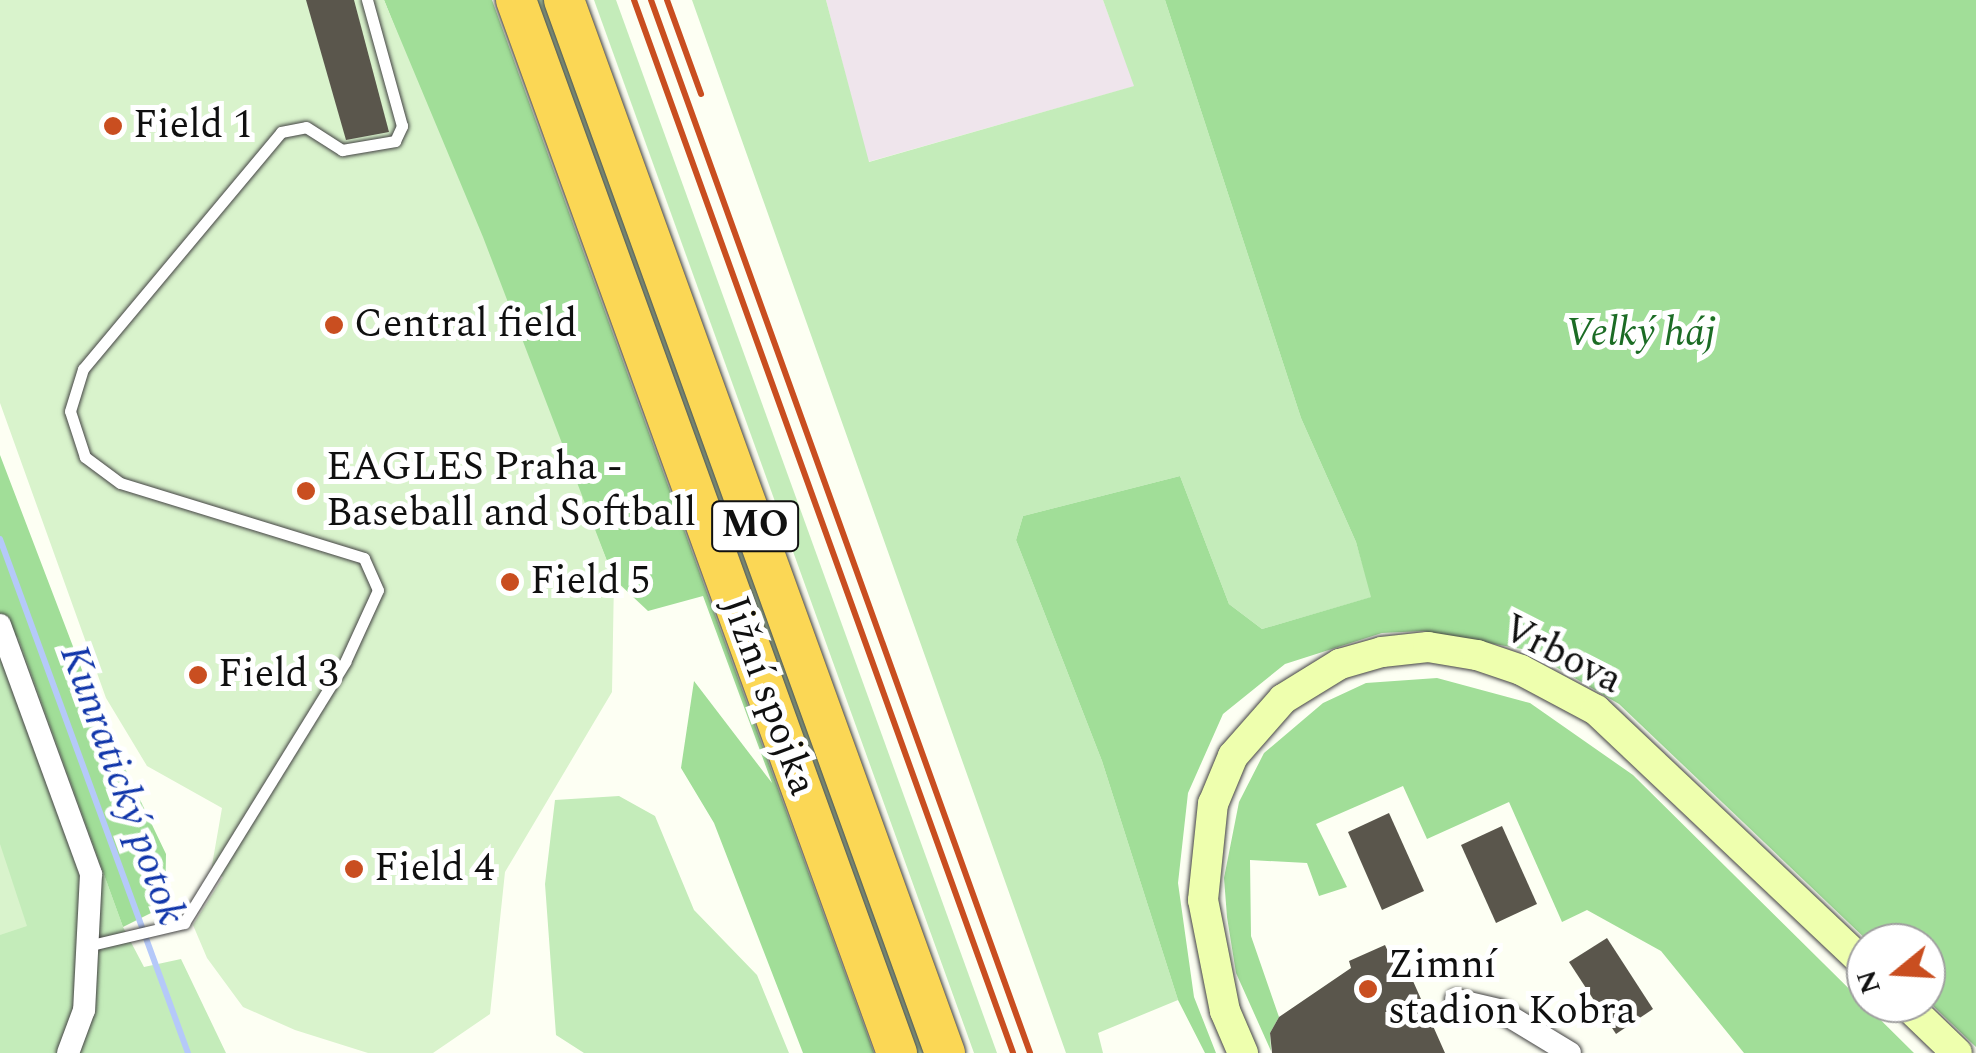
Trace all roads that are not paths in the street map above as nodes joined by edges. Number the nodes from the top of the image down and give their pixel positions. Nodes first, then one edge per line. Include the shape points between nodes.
1 (367, 0) edge
2 (516, 0) edge
3 (564, 0) edge
4 (0, 625) edge
5 (87, 946) junction
6 (1846, 946) edge
7 (1456, 1000) dead end
8 (1926, 1023) edge
9 (68, 1053) edge
10 (897, 1053) edge
11 (945, 1053) edge
12 (1243, 1053) edge
13 (1570, 1053) edge
14 (1957, 1053) edge

1 - 5 lane via 402,126 395,141 342,150 306,127 281,132 83,369 70,411 85,457 120,483 364,558 378,590 346,662 184,923
2 - 10 highway, Jižní spojka / MO
3 - 11 highway, Jižní spojka / MO
4 - 5 street via 91,874
5 - 9 street via 84,1010
6 - 12 main road, Vrbova via 1596,710 1478,655 1428,647 1382,652 1340,664 1283,699 1234,756 1213,804 1204,900 1225,1011
7 - 13 street via 1498,1010
8 - 14 main road

